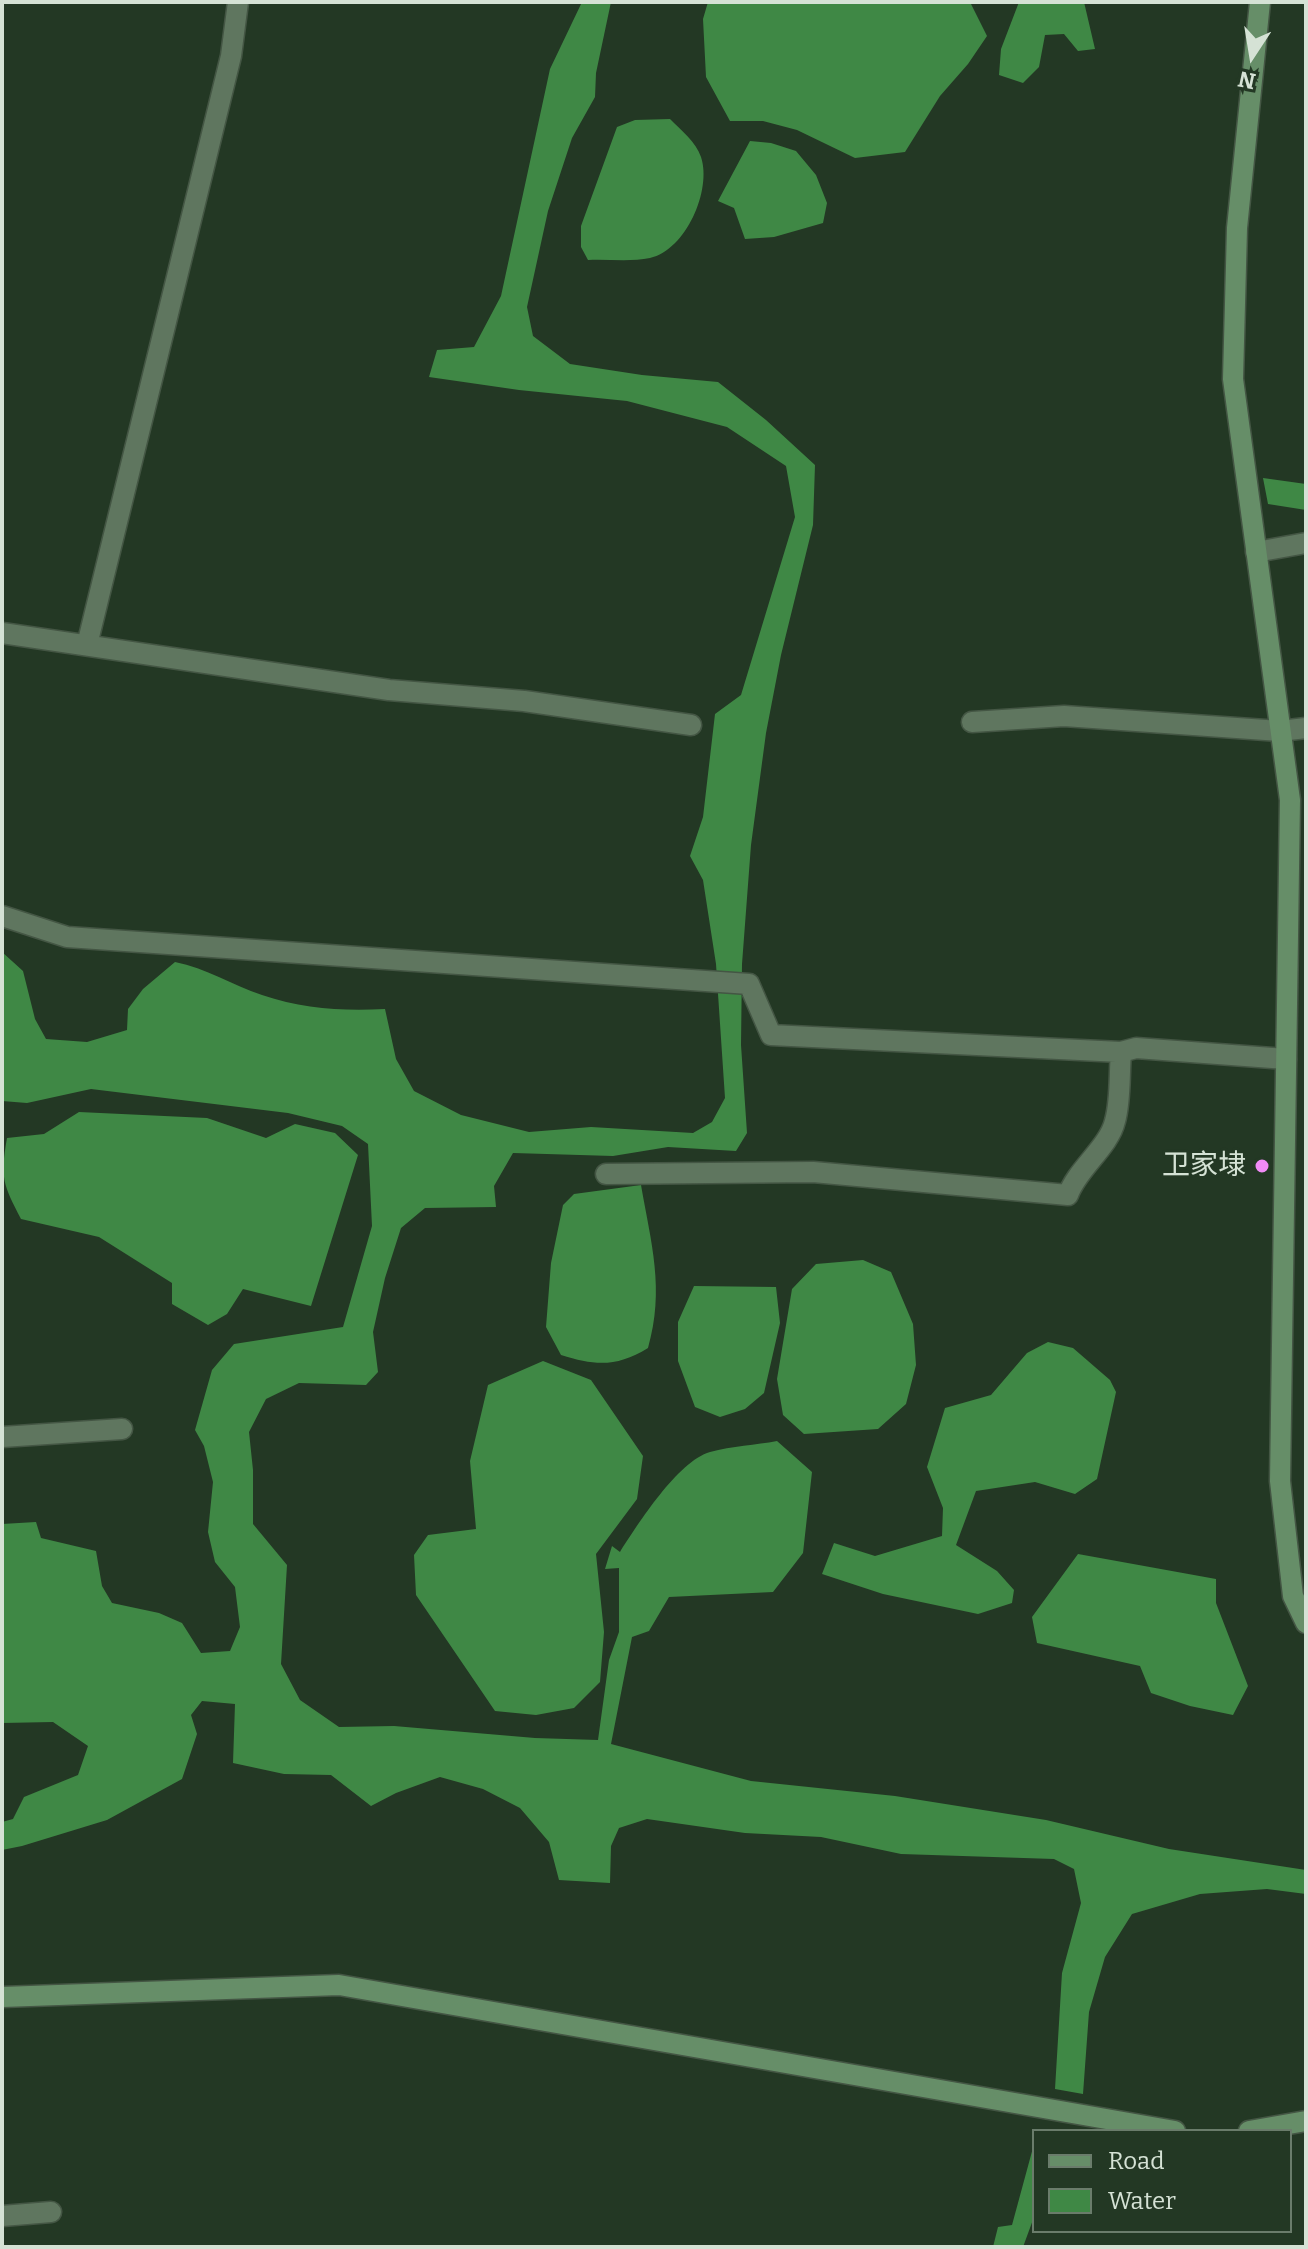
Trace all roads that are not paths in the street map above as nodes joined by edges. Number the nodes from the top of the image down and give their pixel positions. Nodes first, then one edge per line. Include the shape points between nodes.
1 (238, 2) edge
2 (1260, 2) edge
3 (1306, 543) edge
4 (1256, 552) junction
5 (2, 633) edge
6 (87, 645) junction
7 (972, 722) dead end
8 (691, 725) dead end
9 (1306, 728) edge
10 (1280, 731) junction
11 (2, 916) edge
12 (1121, 1052) junction
13 (1286, 1059) junction
14 (606, 1174) dead end
15 (122, 1429) dead end
16 (2, 1437) edge
17 (1306, 1623) edge
18 (2, 1997) edge
19 (1306, 2121) edge
20 (1164, 2129) edge
21 (1260, 2129) edge
22 (51, 2212) dead end
23 (2, 2216) edge

1 - 6 street via 231,56
2 - 4 street via 1237,228 1233,379
3 - 4 street
4 - 10 street
5 - 6 street
6 - 8 street via 389,690 524,701
7 - 10 street via 1064,716
9 - 10 street
10 - 13 street via 1290,800
11 - 12 street via 67,937 749,984 771,1035
12 - 13 street via 1136,1048
12 - 14 street via 1115,1123 1068,1195 813,1172
13 - 17 street via 1280,1481 1293,1596
15 - 16 street
18 - 20 street via 339,1985
19 - 21 street
22 - 23 street

